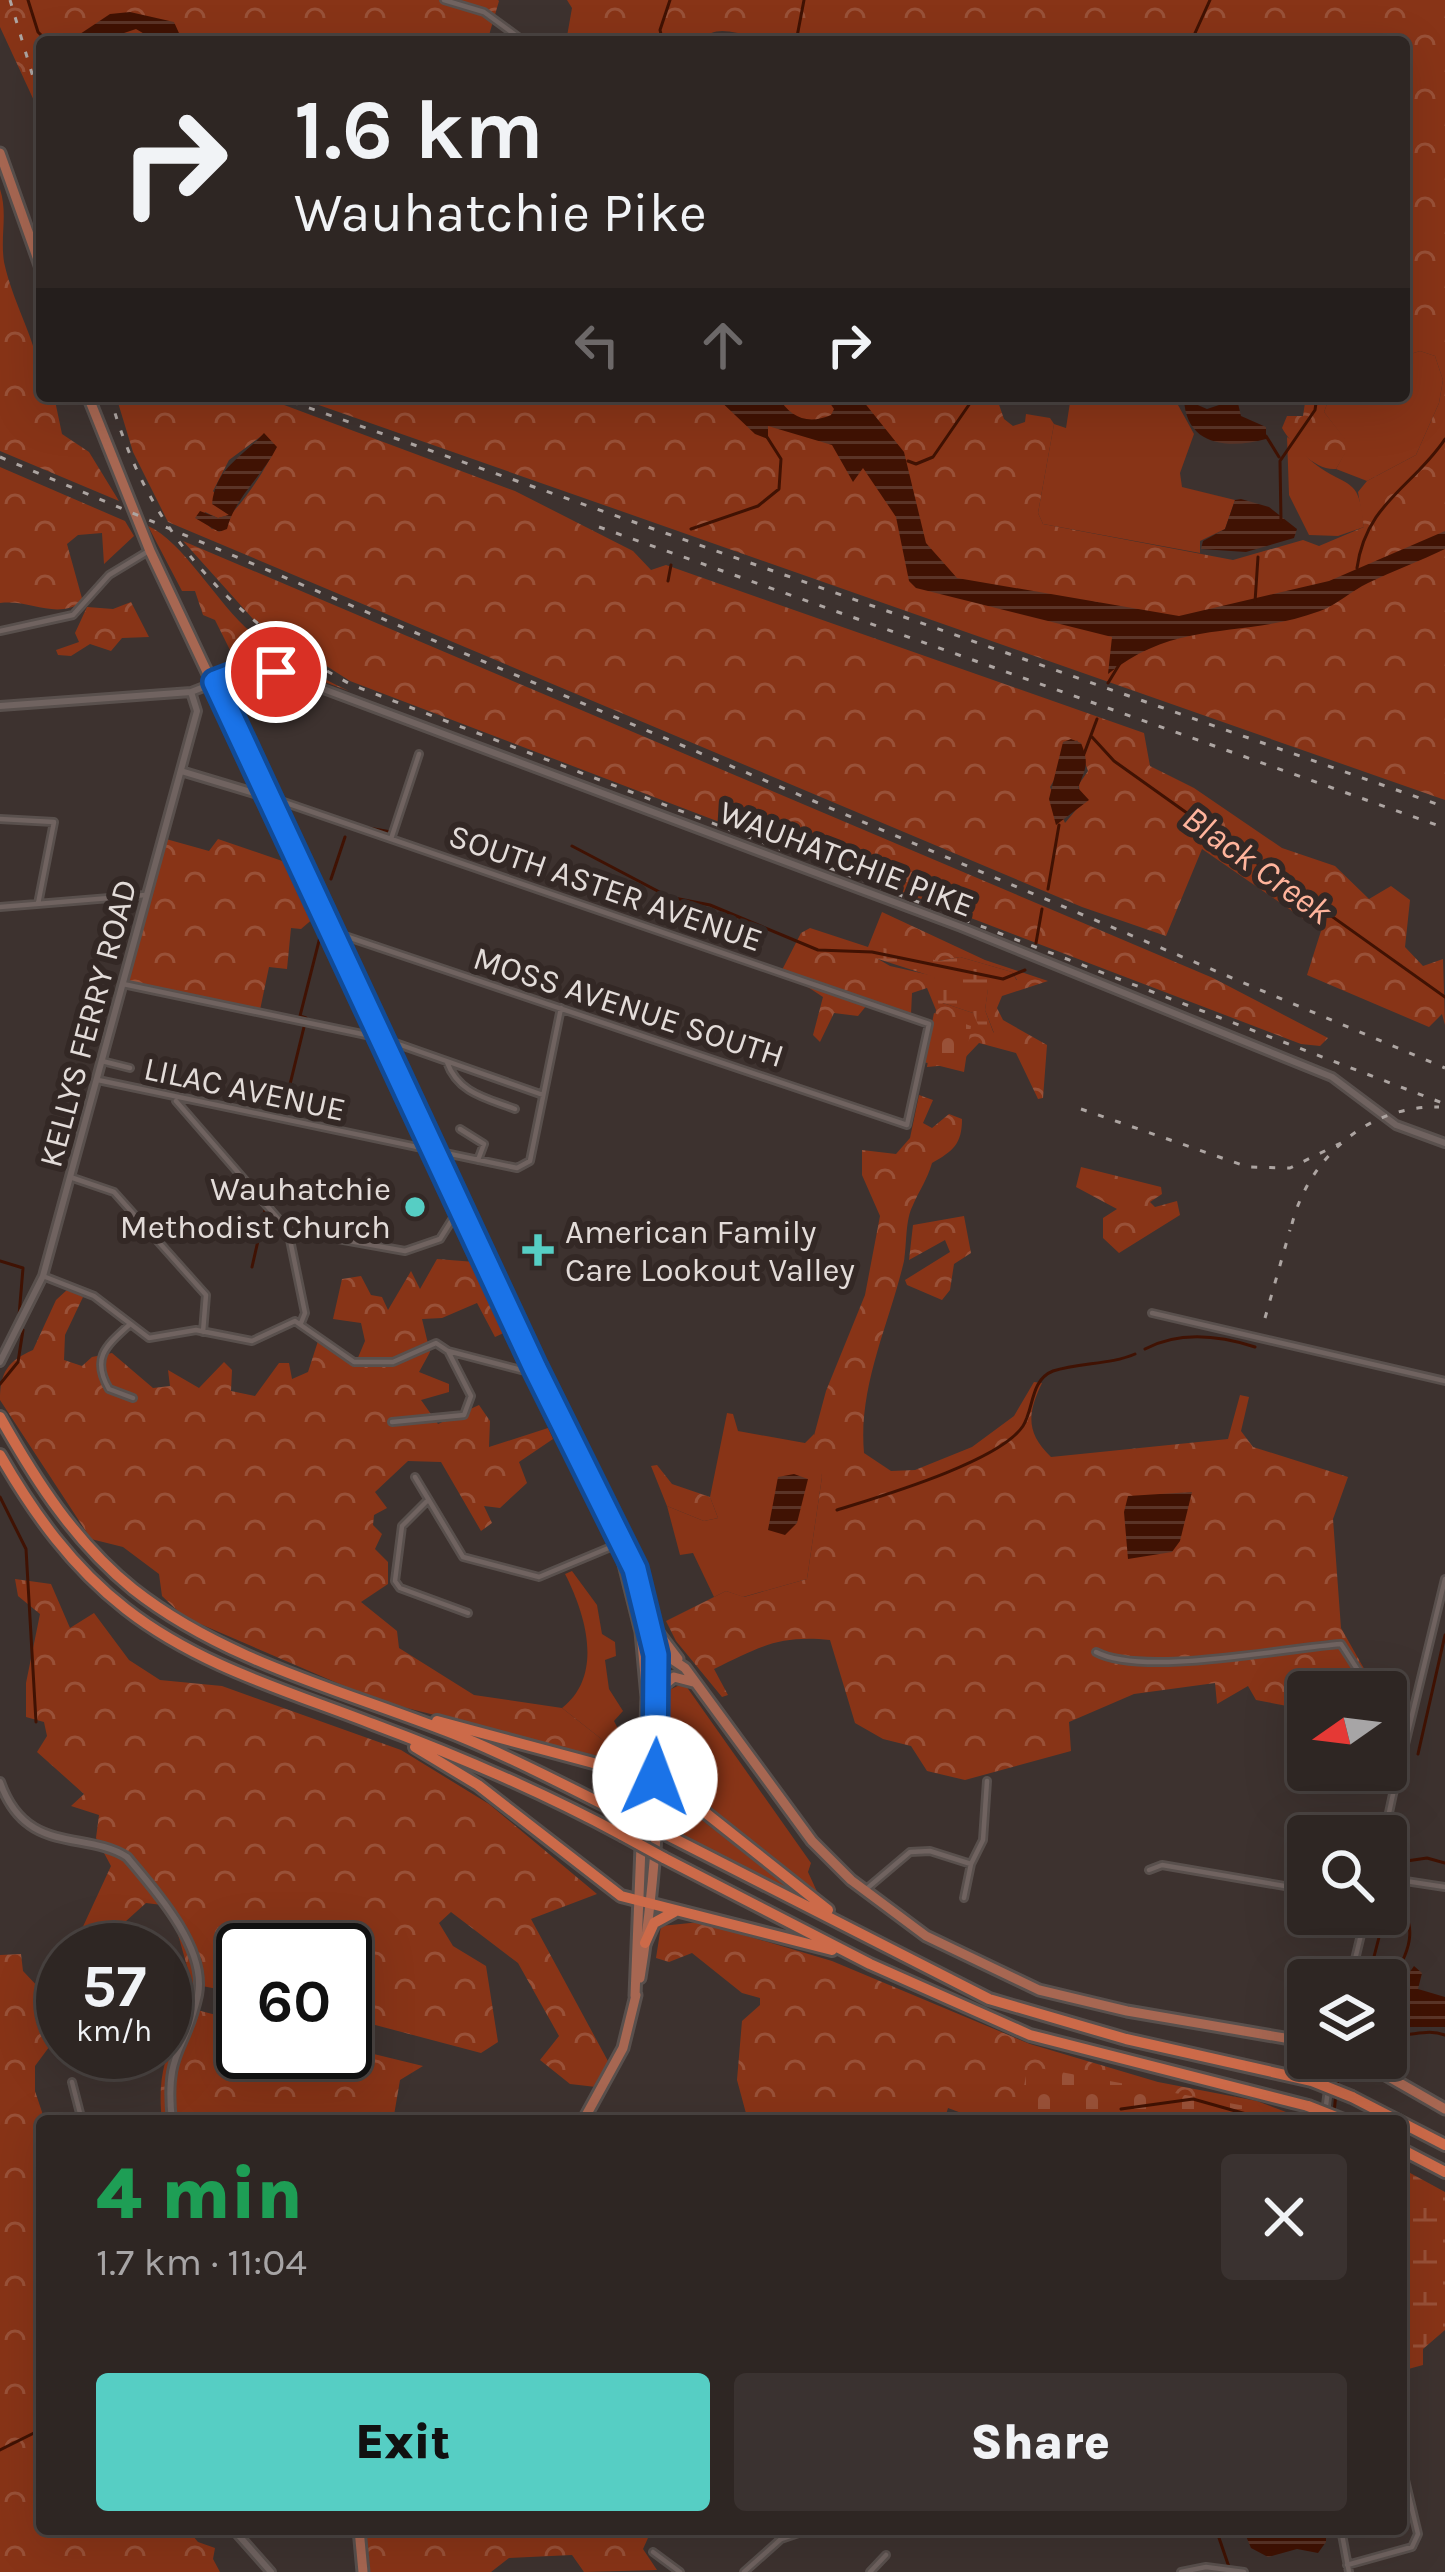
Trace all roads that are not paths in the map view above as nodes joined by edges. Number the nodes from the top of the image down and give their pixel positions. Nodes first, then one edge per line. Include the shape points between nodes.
1 (444, 0) edge
2 (517, 36) edge
3 (0, 153) edge
4 (36, 255) edge
5 (90, 402) edge
6 (150, 550) junction
7 (0, 631) edge
8 (215, 682) junction
9 (191, 692) junction
10 (0, 706) edge
11 (419, 754) dead end
12 (181, 771) junction
13 (267, 797) junction
14 (0, 819) edge
15 (391, 839) junction
16 (146, 895) junction
17 (38, 904) junction
18 (0, 907) edge
19 (335, 938) junction
20 (123, 984) junction
21 (561, 1008) junction
22 (381, 1038) junction
23 (102, 1060) junction
24 (447, 1062) junction
25 (130, 1068) dead end
26 (97, 1080) junction
27 (544, 1095) junction
28 (175, 1099) junction
29 (515, 1108) dead end
30 (907, 1125) joint
31 (460, 1129) dead end
32 (1445, 1143) edge
33 (434, 1151) junction
34 (478, 1160) junction
35 (70, 1177) junction
36 (460, 1207) junction
37 (287, 1230) junction
38 (43, 1276) junction
39 (1152, 1313) dead end
40 (302, 1323) junction
41 (129, 1325) junction
42 (203, 1331) junction
43 (448, 1351) junction
44 (0, 1362) edge
45 (535, 1368) junction
46 (1445, 1381) edge
47 (133, 1398) dead end
48 (0, 1417) edge
49 (392, 1422) dead end
50 (0, 1455) edge
51 (415, 1478) dead end
52 (426, 1502) junction
53 (620, 1546) junction
54 (1445, 1580) edge
55 (467, 1613) dead end
56 (650, 1618) junction
57 (1096, 1652) dead end
58 (650, 1655) junction
59 (685, 1668) junction
60 (1358, 1671) edge
61 (700, 1686) junction
62 (657, 1691) junction
63 (371, 1703) junction
64 (375, 1724) junction
65 (645, 1736) junction
66 (603, 1766) junction
67 (649, 1777) junction
68 (987, 1781) dead end
69 (0, 1782) edge
70 (1393, 1791) edge
71 (1393, 1794) junction
72 (1388, 1815) edge
73 (971, 1864) junction
74 (1149, 1870) dead end
75 (1407, 1881) edge
76 (1287, 1886) edge
77 (1445, 1887) edge
78 (864, 1891) junction
79 (964, 1898) dead end
80 (642, 1903) junction
81 (682, 1911) junction
82 (850, 1926) junction
83 (645, 1942) junction
84 (871, 1964) junction
85 (635, 1996) junction
86 (1287, 2038) edge
87 (1329, 2079) edge
88 (1393, 2079) edge
89 (72, 2083) dead end
90 (1445, 2109) edge
91 (80, 2115) edge
92 (172, 2115) edge
93 (586, 2115) edge
94 (1325, 2115) edge
95 (1331, 2115) edge
96 (1387, 2115) edge
97 (1407, 2125) edge
98 (1445, 2145) edge
99 (1407, 2152) edge
100 (1445, 2172) edge
101 (1407, 2495) edge
102 (238, 2535) edge
103 (360, 2535) edge
104 (793, 2535) edge
105 (1343, 2535) edge
106 (653, 2552) dead end
107 (886, 2554) dead end
108 (1348, 2568) edge
109 (1235, 2571) edge
110 (272, 2572) edge
111 (363, 2572) edge
112 (680, 2572) edge
113 (744, 2572) edge
114 (870, 2572) edge
115 (1181, 2572) edge
116 (1244, 2572) edge

1 - 2 street via 484,12
3 - 4 main road
5 - 6 main road
6 - 7 street via 122,564 73,615
6 - 8 main road
8 - 9 street, WAUHATCHIE PIKE
8 - 13 main road
8 - 32 street, WAUHATCHIE PIKE via 244,671 283,674 693,826 1332,1077 1396,1125
9 - 10 street, WAUHATCHIE PIKE
9 - 12 street, KELLYS FERRY ROAD via 197,710
11 - 15 street
12 - 13 street
12 - 16 street, KELLYS FERRY ROAD
13 - 15 street, SOUTH ASTER AVENUE
13 - 19 main road
14 - 17 street via 54,822
15 - 30 street, SOUTH ASTER AVENUE via 929,1024
16 - 17 street
16 - 20 street, KELLYS FERRY ROAD
17 - 18 street
19 - 21 street, MOSS AVENUE SOUTH
19 - 22 main road
20 - 22 street
20 - 23 street, KELLYS FERRY ROAD
21 - 27 street
21 - 30 street, MOSS AVENUE SOUTH
22 - 24 street
22 - 33 main road
23 - 25 street
23 - 26 street, KELLYS FERRY ROAD
24 - 27 street
24 - 29 street via 471,1092
26 - 28 street, LILAC AVENUE
26 - 35 street, KELLYS FERRY ROAD
27 - 34 street, LILAC AVENUE via 525,1167
28 - 33 street, LILAC AVENUE
28 - 37 street
31 - 34 street via 484,1144
33 - 34 street, LILAC AVENUE
33 - 36 main road
35 - 38 street, KELLYS FERRY ROAD
35 - 42 street via 114,1192 179,1259 206,1295
36 - 37 street via 440,1239 422,1249
36 - 45 main road
37 - 40 street
38 - 41 street via 94,1296
38 - 44 street, KELLYS FERRY ROAD
39 - 46 street
40 - 42 street via 287,1321 252,1341
40 - 43 street via 353,1362 393,1362 436,1343
41 - 42 street via 149,1338
41 - 47 street via 104,1348 99,1366 109,1389
43 - 45 street
43 - 49 street via 471,1396 464,1414
45 - 53 main road
48 - 63 highway via 48,1498 129,1586 211,1638
50 - 64 highway via 48,1531 126,1609 218,1664
51 - 52 street
52 - 53 street via 463,1557 518,1575 548,1575
52 - 55 street via 402,1526 395,1581
53 - 56 main road
53 - 58 main road
54 - 71 street
56 - 58 main road
56 - 59 main road
57 - 60 street via 1194,1660 1341,1644
58 - 59 main road
58 - 62 main road
58 - 65 main road
59 - 61 main road
61 - 62 main road via 680,1677
61 - 78 main road via 789,1814
62 - 67 main road
63 - 66 highway
63 - 82 highway, bridge via 494,1751
64 - 80 highway via 478,1785
64 - 84 highway, bridge via 485,1768
65 - 66 highway via 633,1756
65 - 67 main road
66 - 67 highway
67 - 80 main road
67 - 82 highway
68 - 73 street via 983,1840
69 - 92 street via 11,1803 52,1838 127,1856 194,1954 197,2000 169,2070
70 - 71 street
71 - 72 street
73 - 78 street via 910,1852
73 - 79 street
74 - 76 street via 1162,1865
75 - 77 street
78 - 86 main road via 961,1957 1039,1990
80 - 81 highway
80 - 83 main road
80 - 85 main road
81 - 83 highway via 658,1919
81 - 84 highway
82 - 96 highway, bridge via 989,1999 1312,2081
83 - 85 main road
84 - 95 highway, bridge via 1030,2035
85 - 93 main road via 623,2048
87 - 94 street
88 - 90 main road
89 - 91 street
97 - 98 highway, bridge
99 - 100 highway
101 - 108 street via 1418,2534 1412,2548
102 - 110 street
103 - 111 main road
104 - 113 street
105 - 108 street
106 - 112 street
107 - 114 street
109 - 115 street
109 - 116 street

